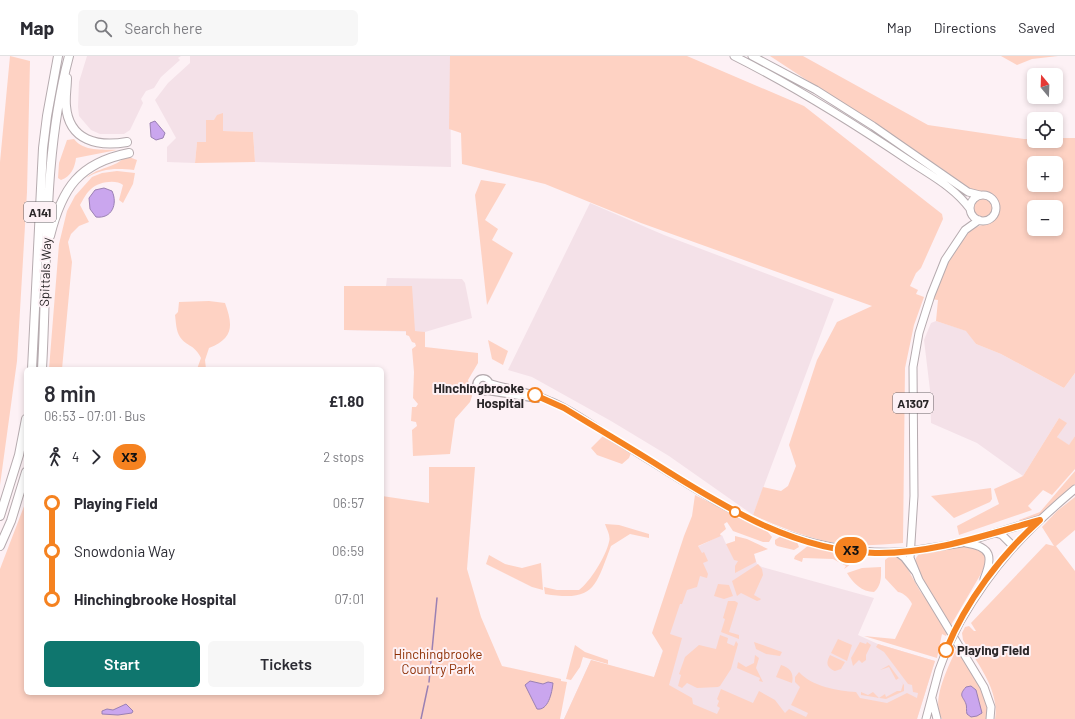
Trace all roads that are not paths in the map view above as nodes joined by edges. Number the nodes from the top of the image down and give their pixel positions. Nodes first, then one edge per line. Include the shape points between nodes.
1 (58, 56) edge
2 (734, 56) edge
3 (752, 56) edge
4 (68, 58) edge
5 (127, 142) dead end
6 (129, 153) dead end
7 (980, 195) junction
8 (970, 211) junction
9 (978, 220) junction
10 (965, 230) junction
11 (45, 258) junction
12 (32, 367) edge
13 (42, 367) edge
14 (490, 383) junction
15 (487, 391) junction
16 (551, 400) junction
17 (24, 429) edge
18 (24, 478) edge
19 (1075, 489) edge
20 (0, 516) edge
21 (1040, 520) junction
22 (996, 533) junction
23 (962, 543) junction
24 (0, 546) edge
25 (1013, 546) junction
26 (910, 551) junction
27 (896, 552) junction
28 (914, 571) junction
29 (979, 590) junction
30 (931, 697) junction
31 (926, 719) edge
32 (937, 719) edge
33 (990, 719) edge

1 - 12 highway, Spittals Way / A141 via 43,148
2 - 8 main road via 812,98 904,157 957,193
3 - 7 main road via 816,90 912,152 968,192
4 - 5 highway via 66,106 75,129 94,143
4 - 11 highway, Spittals Way / A141 via 56,117
6 - 11 highway via 93,164 76,179 59,208
7 - 8 main road via 971,202
7 - 9 main road via 992,198 995,210 991,218
8 - 9 main road
8 - 10 main road, A1307
9 - 10 main road, A1307
10 - 26 main road, A1307 via 946,260 930,295 919,332 913,367 914,496
11 - 13 highway, Spittals Way / A141
14 - 15 street
14 - 15 street via 485,378 480,378 476,382 478,391
14 - 16 street
15 - 16 street
16 - 27 street via 713,500 755,522 795,538 842,549 874,553
17 - 20 highway via 19,455
18 - 24 highway
19 - 21 main road
21 - 22 main road
21 - 25 main road
22 - 23 main road
22 - 25 main road via 1002,535
23 - 26 main road
23 - 29 main road via 982,547 989,555 990,565
25 - 29 main road
26 - 27 street
26 - 28 main road, A1307
27 - 28 street
28 - 33 main road, A1307 via 984,687 991,706
29 - 30 main road, bridge via 948,646
30 - 31 main road
30 - 32 main road

